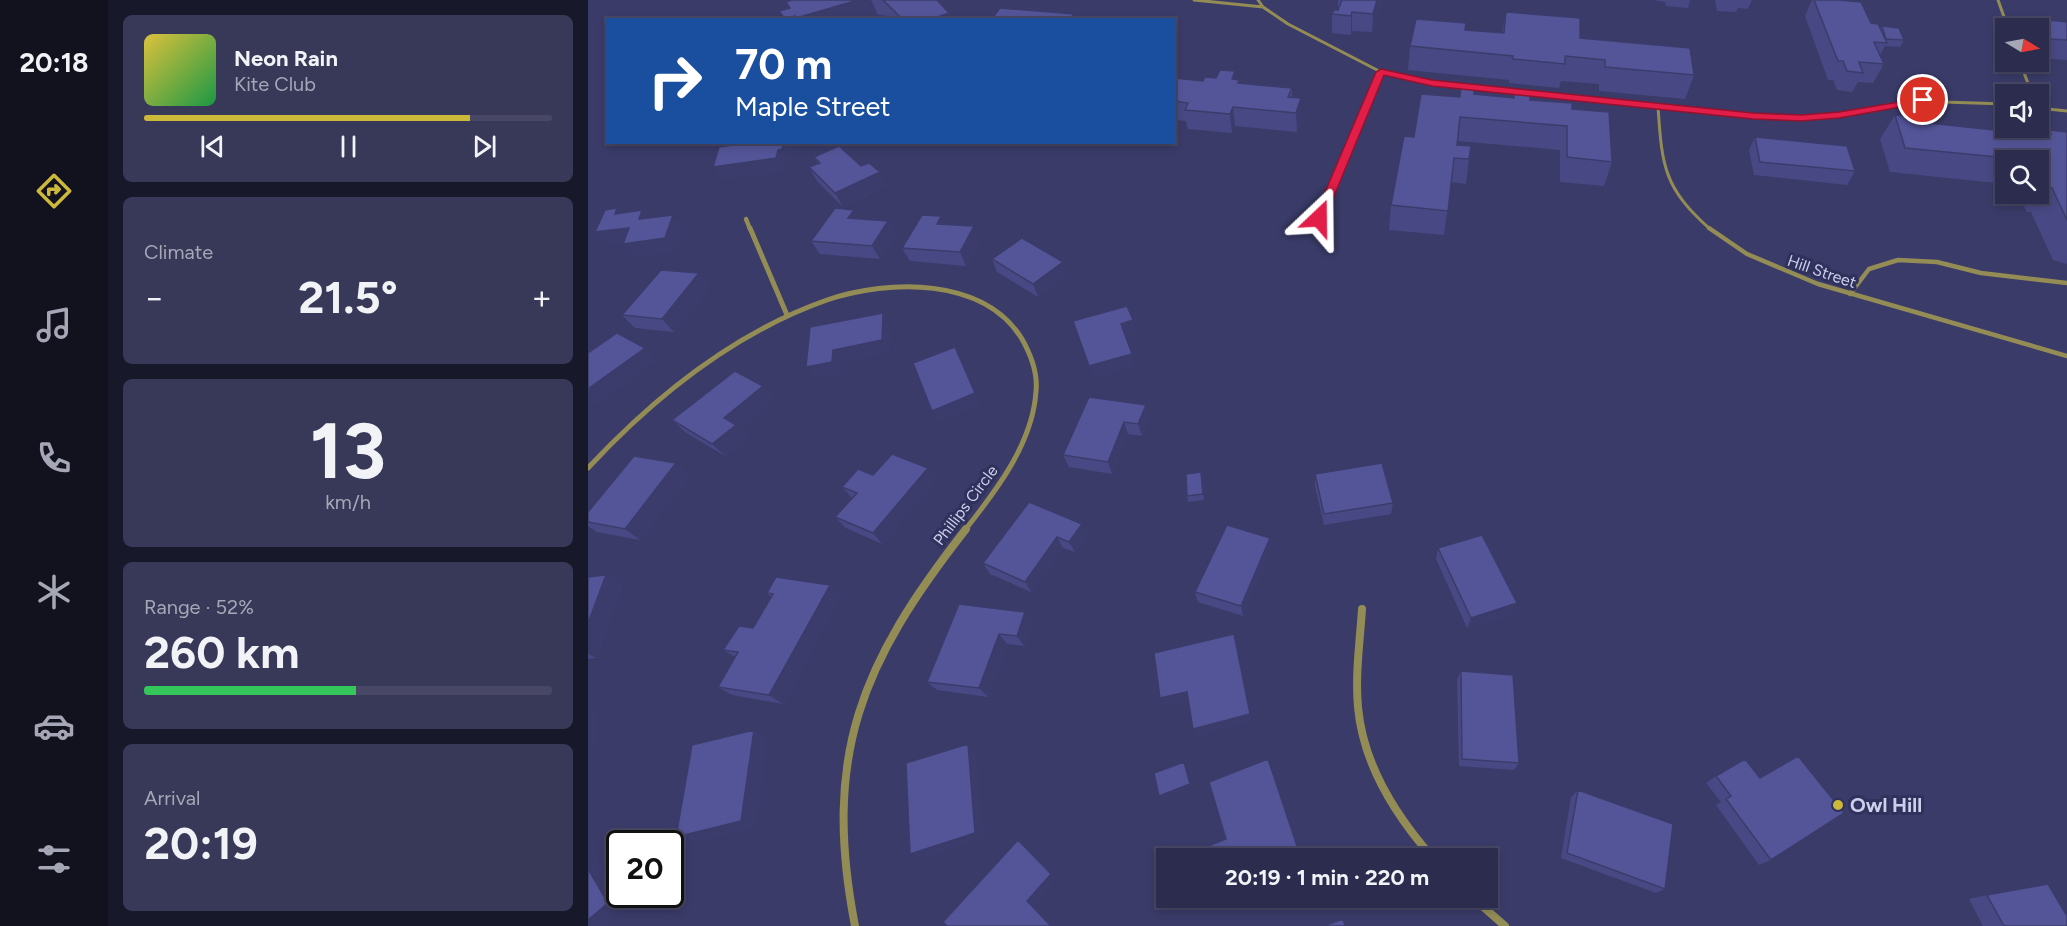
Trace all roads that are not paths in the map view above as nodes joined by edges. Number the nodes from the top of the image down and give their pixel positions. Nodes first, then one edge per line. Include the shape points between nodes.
1 (1194, 0) edge
2 (1258, 0) edge
3 (1998, 0) edge
4 (1263, 7) junction
5 (2004, 18) edge
6 (1381, 72) junction
7 (1995, 103) edge
8 (1658, 107) junction
9 (2049, 109) edge
10 (2067, 111) edge
11 (1319, 218) dead end
12 (746, 219) dead end
13 (2067, 283) edge
14 (1850, 294) junction
15 (787, 315) junction
16 (2067, 356) edge
17 (588, 468) edge
18 (1362, 609) dead end
19 (1425, 848) edge
20 (1485, 908) edge
21 (855, 926) edge
22 (1505, 926) edge

1 - 4 lane
2 - 4 lane
3 - 5 lane
4 - 6 lane
6 - 8 lane via 1432,83
6 - 11 lane
7 - 8 lane via 1911,101 1801,118
8 - 14 lane, Hill Street via 1662,159 1669,182 1686,208 1711,231 1760,261
9 - 10 lane
12 - 15 street
13 - 14 lane via 1981,273 1937,262 1898,260 1869,269
14 - 16 lane, Hill Street
15 - 17 street, Phillips Circle via 725,351 663,397
15 - 21 street, Phillips Circle via 835,298 885,289 962,293 1005,316 1019,332 1035,372 1030,422 1019,451 1002,483 903,613 864,695 842,782 841,833
18 - 19 street via 1358,706 1362,737 1389,800
20 - 22 street

